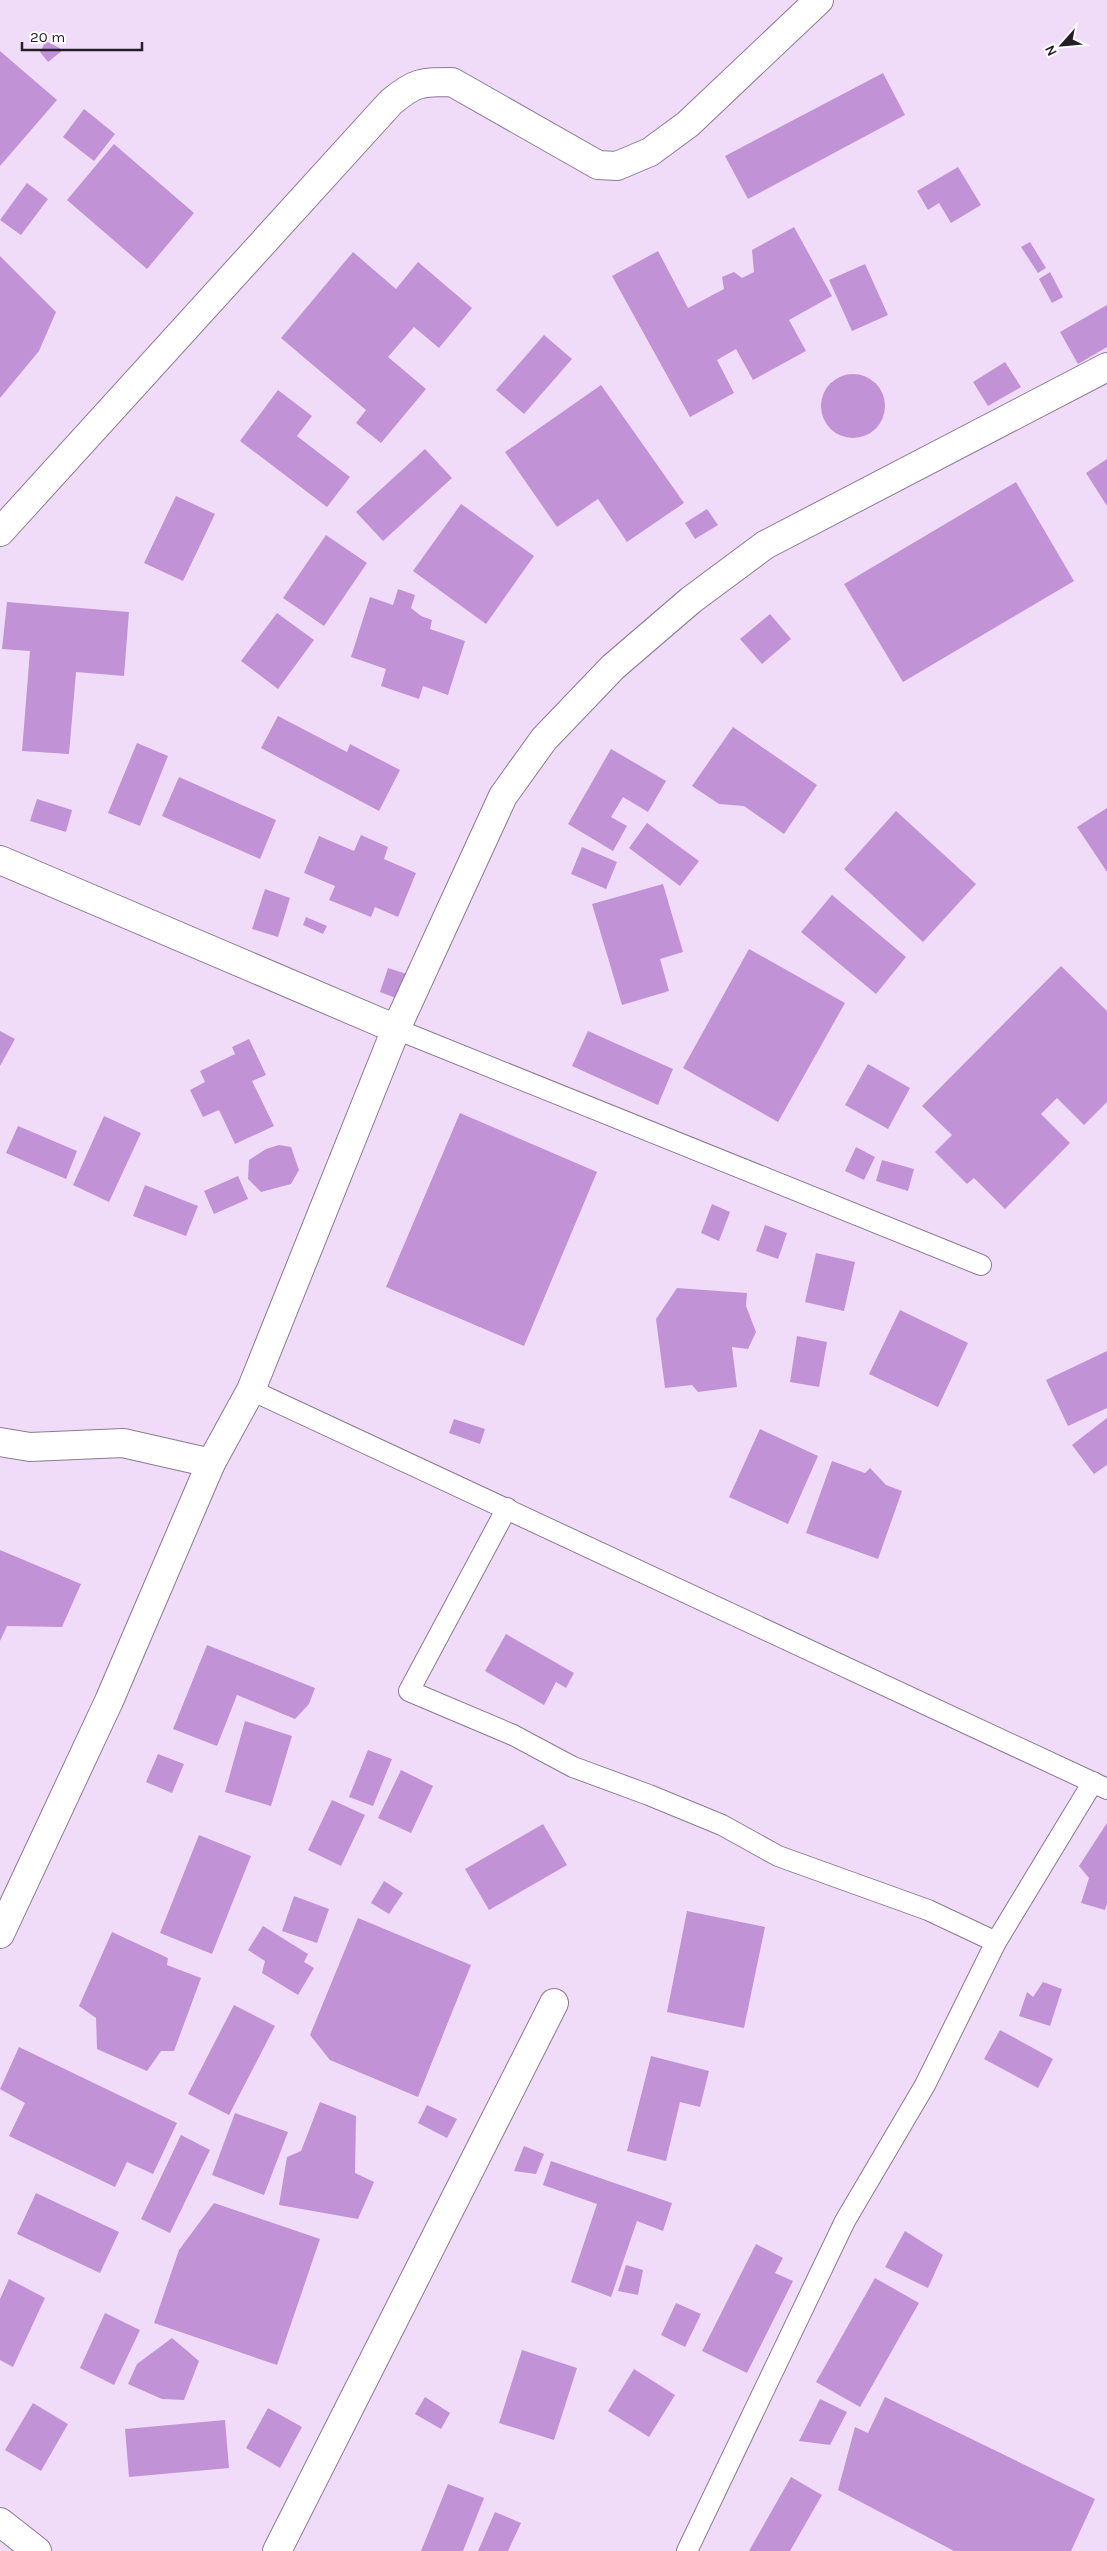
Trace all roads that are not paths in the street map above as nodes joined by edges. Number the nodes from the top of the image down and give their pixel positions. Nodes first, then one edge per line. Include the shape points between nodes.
1 (819, 0) edge
2 (1107, 367) edge
3 (0, 532) edge
4 (0, 860) edge
5 (396, 1030) junction
6 (981, 1264) dead end
7 (251, 1390) junction
8 (0, 1442) edge
9 (211, 1463) junction
10 (506, 1508) junction
11 (1100, 1785) edge
12 (0, 1934) edge
13 (996, 1942) junction
14 (554, 2003) dead end
15 (0, 2522) edge
16 (37, 2551) edge
17 (277, 2551) edge
18 (687, 2551) edge

1 - 3 street via 688,124 650,152 617,166 598,165 452,82 411,86 391,102
2 - 5 street via 765,545 691,600 613,668 544,739 503,796
4 - 5 street
5 - 6 lane
5 - 7 street
7 - 9 street
7 - 10 lane
8 - 9 street via 30,1447 124,1443
9 - 12 street via 109,1701
10 - 11 lane
10 - 13 lane via 409,1692 513,1735 573,1767 722,1825 778,1856 928,1910
11 - 13 lane
13 - 18 lane via 925,2085 845,2221
14 - 17 street
15 - 16 street

